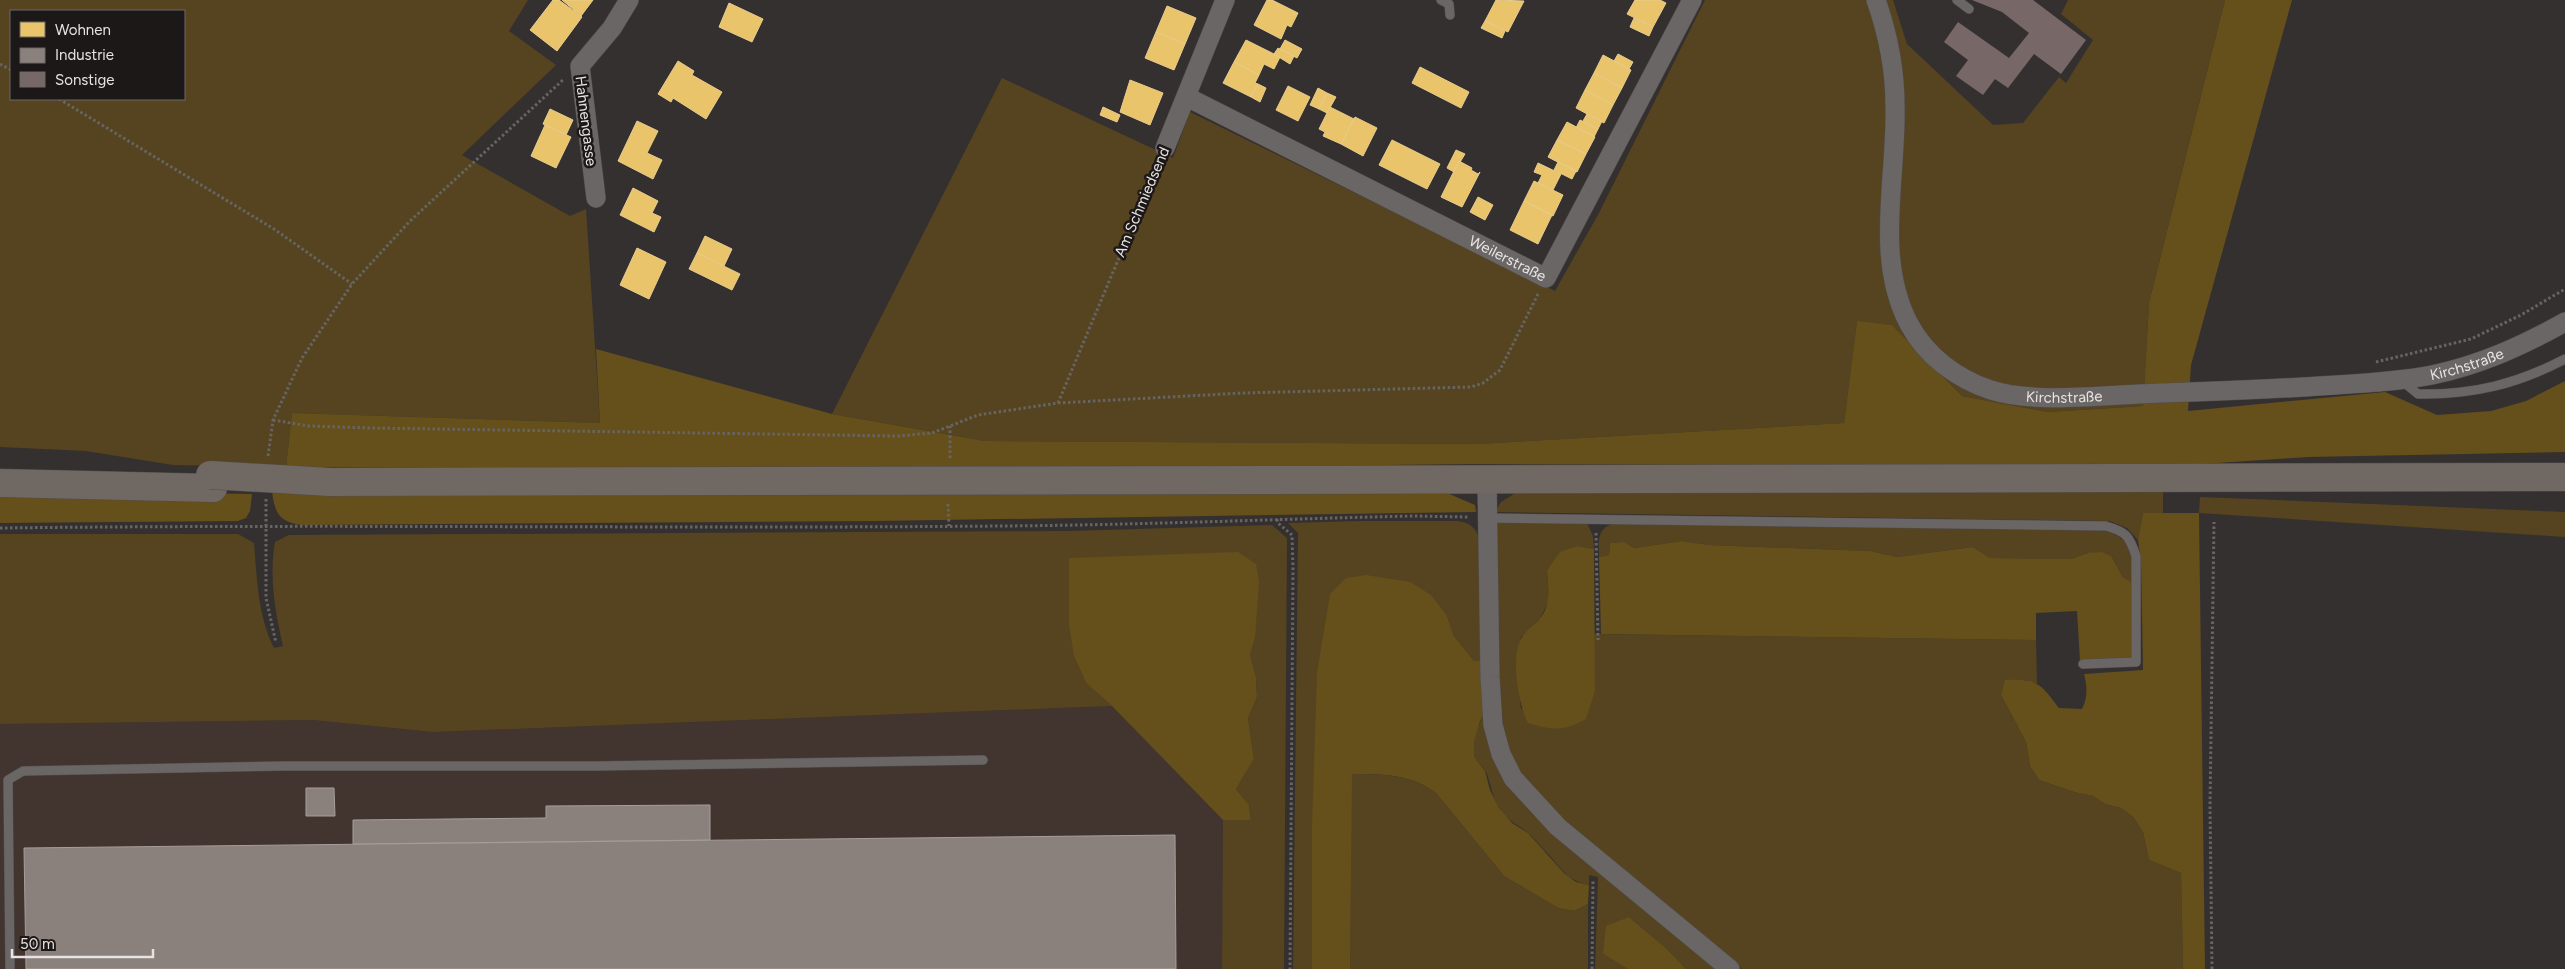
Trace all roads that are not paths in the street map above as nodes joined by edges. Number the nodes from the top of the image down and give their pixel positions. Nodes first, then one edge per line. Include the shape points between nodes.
1 (629, 0) edge
2 (1225, 0) edge
3 (1441, 0) edge
4 (1692, 0) edge
5 (1876, 0) edge
6 (1957, 0) edge
7 (1970, 9) dead end
8 (1450, 15) dead end
9 (1187, 97) junction
10 (1165, 148) road end
11 (596, 198) dead end
12 (2565, 322) edge
13 (2565, 359) edge
14 (2400, 379) junction
15 (0, 464) edge
16 (1487, 478) junction
17 (2565, 478) edge
18 (211, 482) junction
19 (0, 483) edge
20 (1487, 518) junction
21 (2083, 664) dead end
22 (983, 760) dead end
23 (10, 969) edge
24 (1730, 969) edge

1 - 11 street, Hahnengasse via 612,28 580,66
2 - 9 street, Am Schmiedsend
3 - 8 lane via 1449,4
4 - 9 street, Weilerstraße via 1546,278
5 - 14 street, Kirchstraße via 1891,53 1895,106 1890,231 1892,266 1899,302 1909,325 1942,365 1966,381 1993,391 2037,396 2175,393
6 - 7 lane
9 - 10 street, Am Schmiedsend
12 - 14 street, Kirchstraße via 2516,349 2471,365
13 - 14 lane via 2538,373 2481,391 2418,394
15 - 18 main road
16 - 17 main road
16 - 18 main road, bridge
16 - 20 street
18 - 19 main road
20 - 21 lane via 2106,526 2121,531 2130,539 2136,556 2136,662
20 - 24 street via 1493,725 1501,754 1513,778 1558,827
22 - 23 lane via 23,771 8,780

